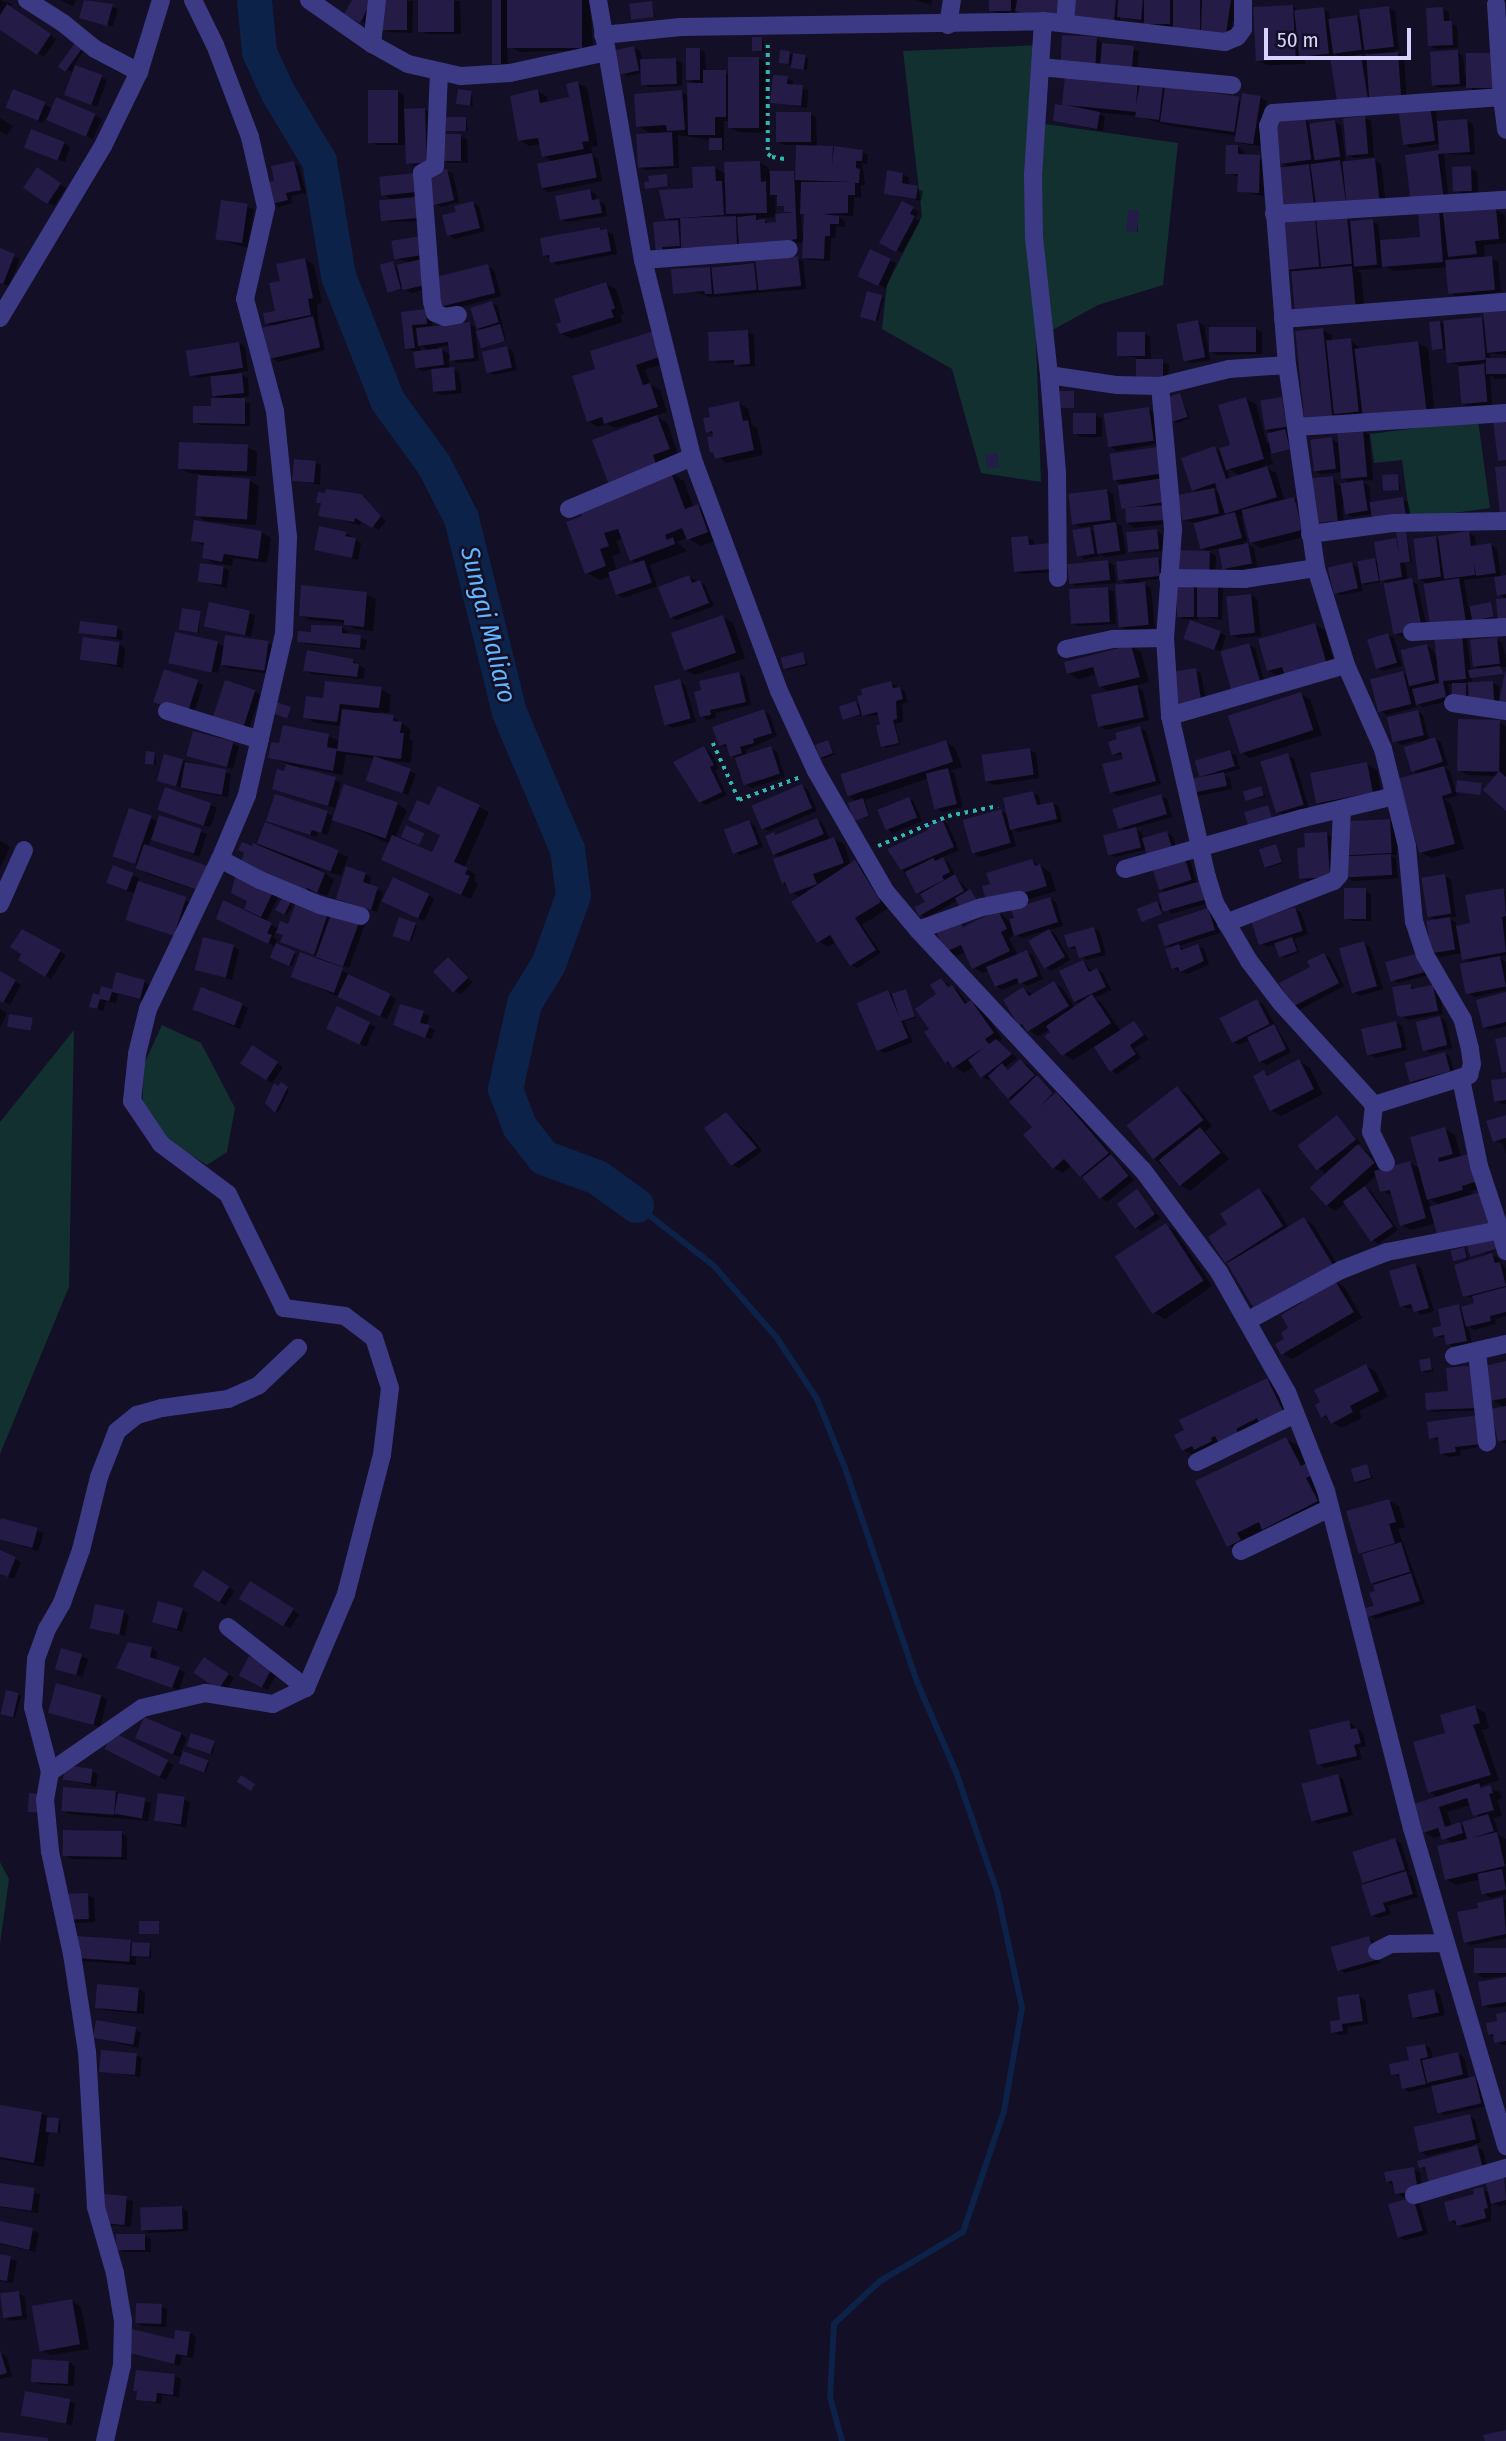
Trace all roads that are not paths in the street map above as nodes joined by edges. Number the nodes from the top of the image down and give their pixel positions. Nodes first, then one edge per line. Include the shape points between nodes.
1 (27, 0) edge
2 (160, 0) edge
3 (193, 0) edge
4 (309, 0) edge
5 (376, 0) edge
6 (598, 0) edge
7 (953, 0) edge
8 (1067, 0) edge
9 (1243, 0) edge
10 (1494, 4) edge
11 (1042, 21) junction
12 (1065, 22) junction
13 (948, 25) junction
14 (605, 43) junction
15 (372, 44) junction
16 (1040, 67) junction
17 (139, 72) junction
18 (439, 72) junction
19 (1233, 85) dead end
20 (1503, 97) junction
21 (1506, 130) edge
22 (1506, 200) edge
23 (1274, 214) junction
24 (789, 249) dead end
25 (643, 260) junction
26 (1506, 302) edge
27 (458, 315) dead end
28 (0, 318) edge
29 (1283, 319) junction
30 (1287, 365) junction
31 (1049, 375) junction
32 (1160, 386) junction
33 (1506, 413) edge
34 (1296, 427) junction
35 (692, 457) junction
36 (569, 509) dead end
37 (1506, 521) edge
38 (1310, 534) junction
39 (1316, 568) junction
40 (1058, 578) dead end
41 (1168, 578) junction
42 (1506, 627) edge
43 (1412, 632) dead end
44 (1165, 638) junction
45 (1066, 649) dead end
46 (1346, 665) junction
47 (1453, 703) dead end
48 (167, 711) dead end
49 (1506, 711) edge
50 (1170, 716) junction
51 (260, 740) junction
52 (1394, 796) junction
53 (1342, 808) junction
54 (1200, 849) junction
55 (24, 850) dead end
56 (220, 859) junction
57 (1125, 869) dead end
58 (1019, 900) dead end
59 (0, 904) edge
60 (361, 916) dead end
61 (1226, 923) junction
62 (918, 930) junction
63 (1461, 1079) junction
64 (1374, 1105) junction
65 (1386, 1163) dead end
66 (1500, 1230) junction
67 (1506, 1251) edge
68 (1247, 1321) junction
69 (1506, 1344) edge
70 (298, 1348) dead end
71 (1477, 1352) junction
72 (1454, 1356) dead end
73 (1296, 1414) junction
74 (1487, 1442) dead end
75 (1197, 1462) dead end
76 (1330, 1508) junction
77 (1241, 1551) dead end
78 (228, 1627) dead end
79 (306, 1688) junction
80 (50, 1772) junction
81 (1446, 1943) junction
82 (1377, 1951) dead end
83 (1500, 2106) edge
84 (1506, 2146) edge
85 (1506, 2168) edge
86 (1414, 2195) dead end
87 (105, 2441) edge

1 - 17 street via 95,49
2 - 17 street
3 - 51 street via 250,137 266,207 245,299 275,411 288,537 285,634
4 - 15 street
5 - 15 street
6 - 14 street
7 - 13 street
8 - 12 street
9 - 12 street via 1243,29 1225,42
10 - 20 street
11 - 12 street
11 - 13 street
11 - 16 street
13 - 14 street via 681,27
14 - 18 street via 510,73 461,76
14 - 25 street
15 - 18 street via 408,64
16 - 19 street
16 - 31 street via 1034,237
17 - 28 street via 103,146
18 - 27 street via 435,166 422,173 435,313
20 - 21 street
20 - 23 street via 1273,113 1268,126
22 - 23 street
23 - 29 street
24 - 25 street
25 - 35 street
26 - 29 street
29 - 30 street
30 - 32 street via 1229,369
30 - 34 street
31 - 32 street
31 - 40 street
32 - 41 street via 1173,530
33 - 34 street
34 - 38 street
35 - 36 street
35 - 62 street via 779,691 816,771 886,892
37 - 38 street via 1394,523
38 - 39 street
39 - 41 street via 1244,579
39 - 46 street
41 - 44 street
42 - 43 street
44 - 45 street via 1113,639
44 - 50 street
46 - 50 street
46 - 52 street via 1383,749
47 - 49 street
48 - 51 street
50 - 54 street
51 - 56 street via 247,795
52 - 53 street
52 - 63 street via 1407,846 1414,922 1425,956 1463,1020 1470,1049 1469,1075
53 - 54 street
53 - 61 street via 1339,875 1334,881
54 - 57 street
54 - 61 street via 1215,903
55 - 59 street
56 - 60 street via 320,905
56 - 79 street via 148,1009 132,1101 161,1144 228,1194 284,1308 345,1316 374,1338 390,1388 382,1455 346,1594
58 - 62 street via 982,907
61 - 64 street via 1280,1003
62 - 68 street via 1142,1169 1219,1272
63 - 64 street
63 - 66 street via 1479,1166
64 - 65 street via 1371,1132
66 - 67 street
66 - 68 street via 1371,1258
68 - 73 street
69 - 71 street
70 - 80 street via 259,1385 228,1399 137,1415 117,1431 66,1592 36,1660 33,1707
71 - 72 street
71 - 74 street
73 - 75 street
73 - 76 street
76 - 77 street
76 - 81 street
78 - 79 street
79 - 80 street via 273,1704 205,1693 142,1708
80 - 87 street via 45,1800 50,1851 87,2052 96,2207 123,2321 122,2365
81 - 82 street via 1391,1944
81 - 83 street
83 - 84 street
85 - 86 street

